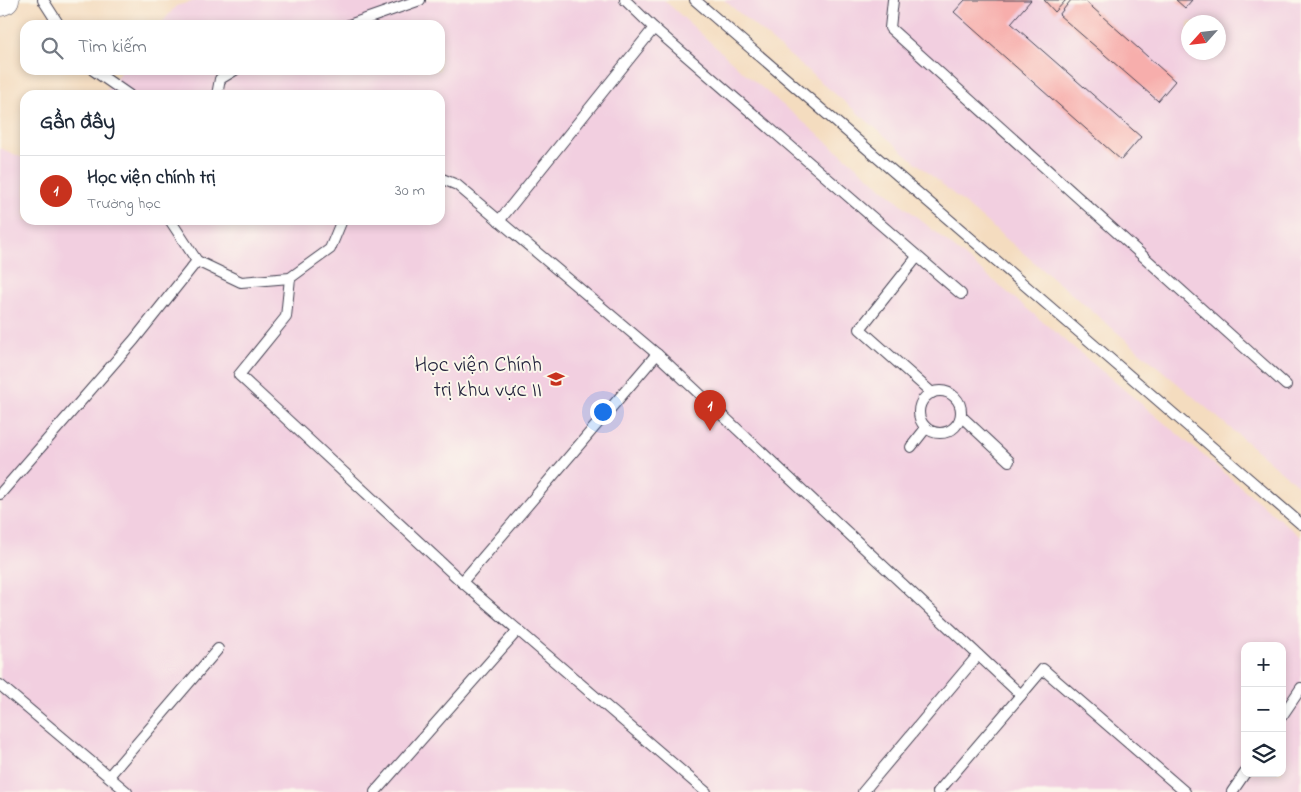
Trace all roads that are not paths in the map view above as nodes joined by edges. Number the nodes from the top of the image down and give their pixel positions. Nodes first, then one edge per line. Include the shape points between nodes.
1 (5, 0) edge
2 (43, 0) edge
3 (420, 0) edge
4 (625, 0) edge
5 (695, 0) edge
6 (894, 0) edge
7 (0, 2) edge
8 (56, 20) edge
9 (363, 20) edge
10 (654, 28) junction
11 (100, 75) edge
12 (227, 75) edge
13 (122, 90) edge
14 (218, 90) edge
15 (445, 180) edge
16 (499, 221) junction
17 (173, 225) edge
18 (340, 225) edge
19 (917, 257) junction
20 (197, 261) junction
21 (290, 278) junction
22 (961, 294) dead end
23 (656, 354) junction
24 (1286, 385) dead end
25 (932, 393) junction
26 (962, 417) junction
27 (926, 428) junction
28 (911, 447) dead end
29 (1009, 461) dead end
30 (0, 494) edge
31 (1301, 524) edge
32 (462, 582) junction
33 (518, 630) junction
34 (218, 649) dead end
35 (978, 655) junction
36 (0, 685) edge
37 (1301, 688) edge
38 (1021, 696) junction
39 (1286, 710) edge
40 (109, 776) junction
41 (1242, 777) edge
42 (127, 792) edge
43 (375, 792) edge
44 (706, 792) edge
45 (864, 792) edge
46 (938, 792) edge
47 (1186, 792) edge
48 (1232, 792) edge

1 - 7 street
2 - 8 lane
3 - 9 lane
4 - 10 lane
5 - 31 lane
6 - 24 lane via 890,28
10 - 16 lane
10 - 19 lane
11 - 13 lane
12 - 14 lane via 220,79
15 - 16 lane via 457,185
16 - 23 lane
17 - 20 lane
18 - 21 lane via 330,249
19 - 22 lane
19 - 25 lane via 860,329
20 - 21 lane via 241,282
20 - 30 lane via 134,340
21 - 32 lane via 286,317 239,375
23 - 32 lane
23 - 35 lane
25 - 26 lane via 948,392 955,397 960,403
25 - 27 lane via 920,405 921,421
26 - 27 lane via 950,432 941,434
26 - 29 lane
27 - 28 lane
32 - 33 lane
33 - 43 lane
33 - 44 lane
34 - 40 lane
35 - 38 lane
35 - 45 lane
36 - 40 lane
37 - 39 lane
38 - 46 lane
38 - 47 lane via 1043,669
40 - 42 lane
41 - 48 lane

